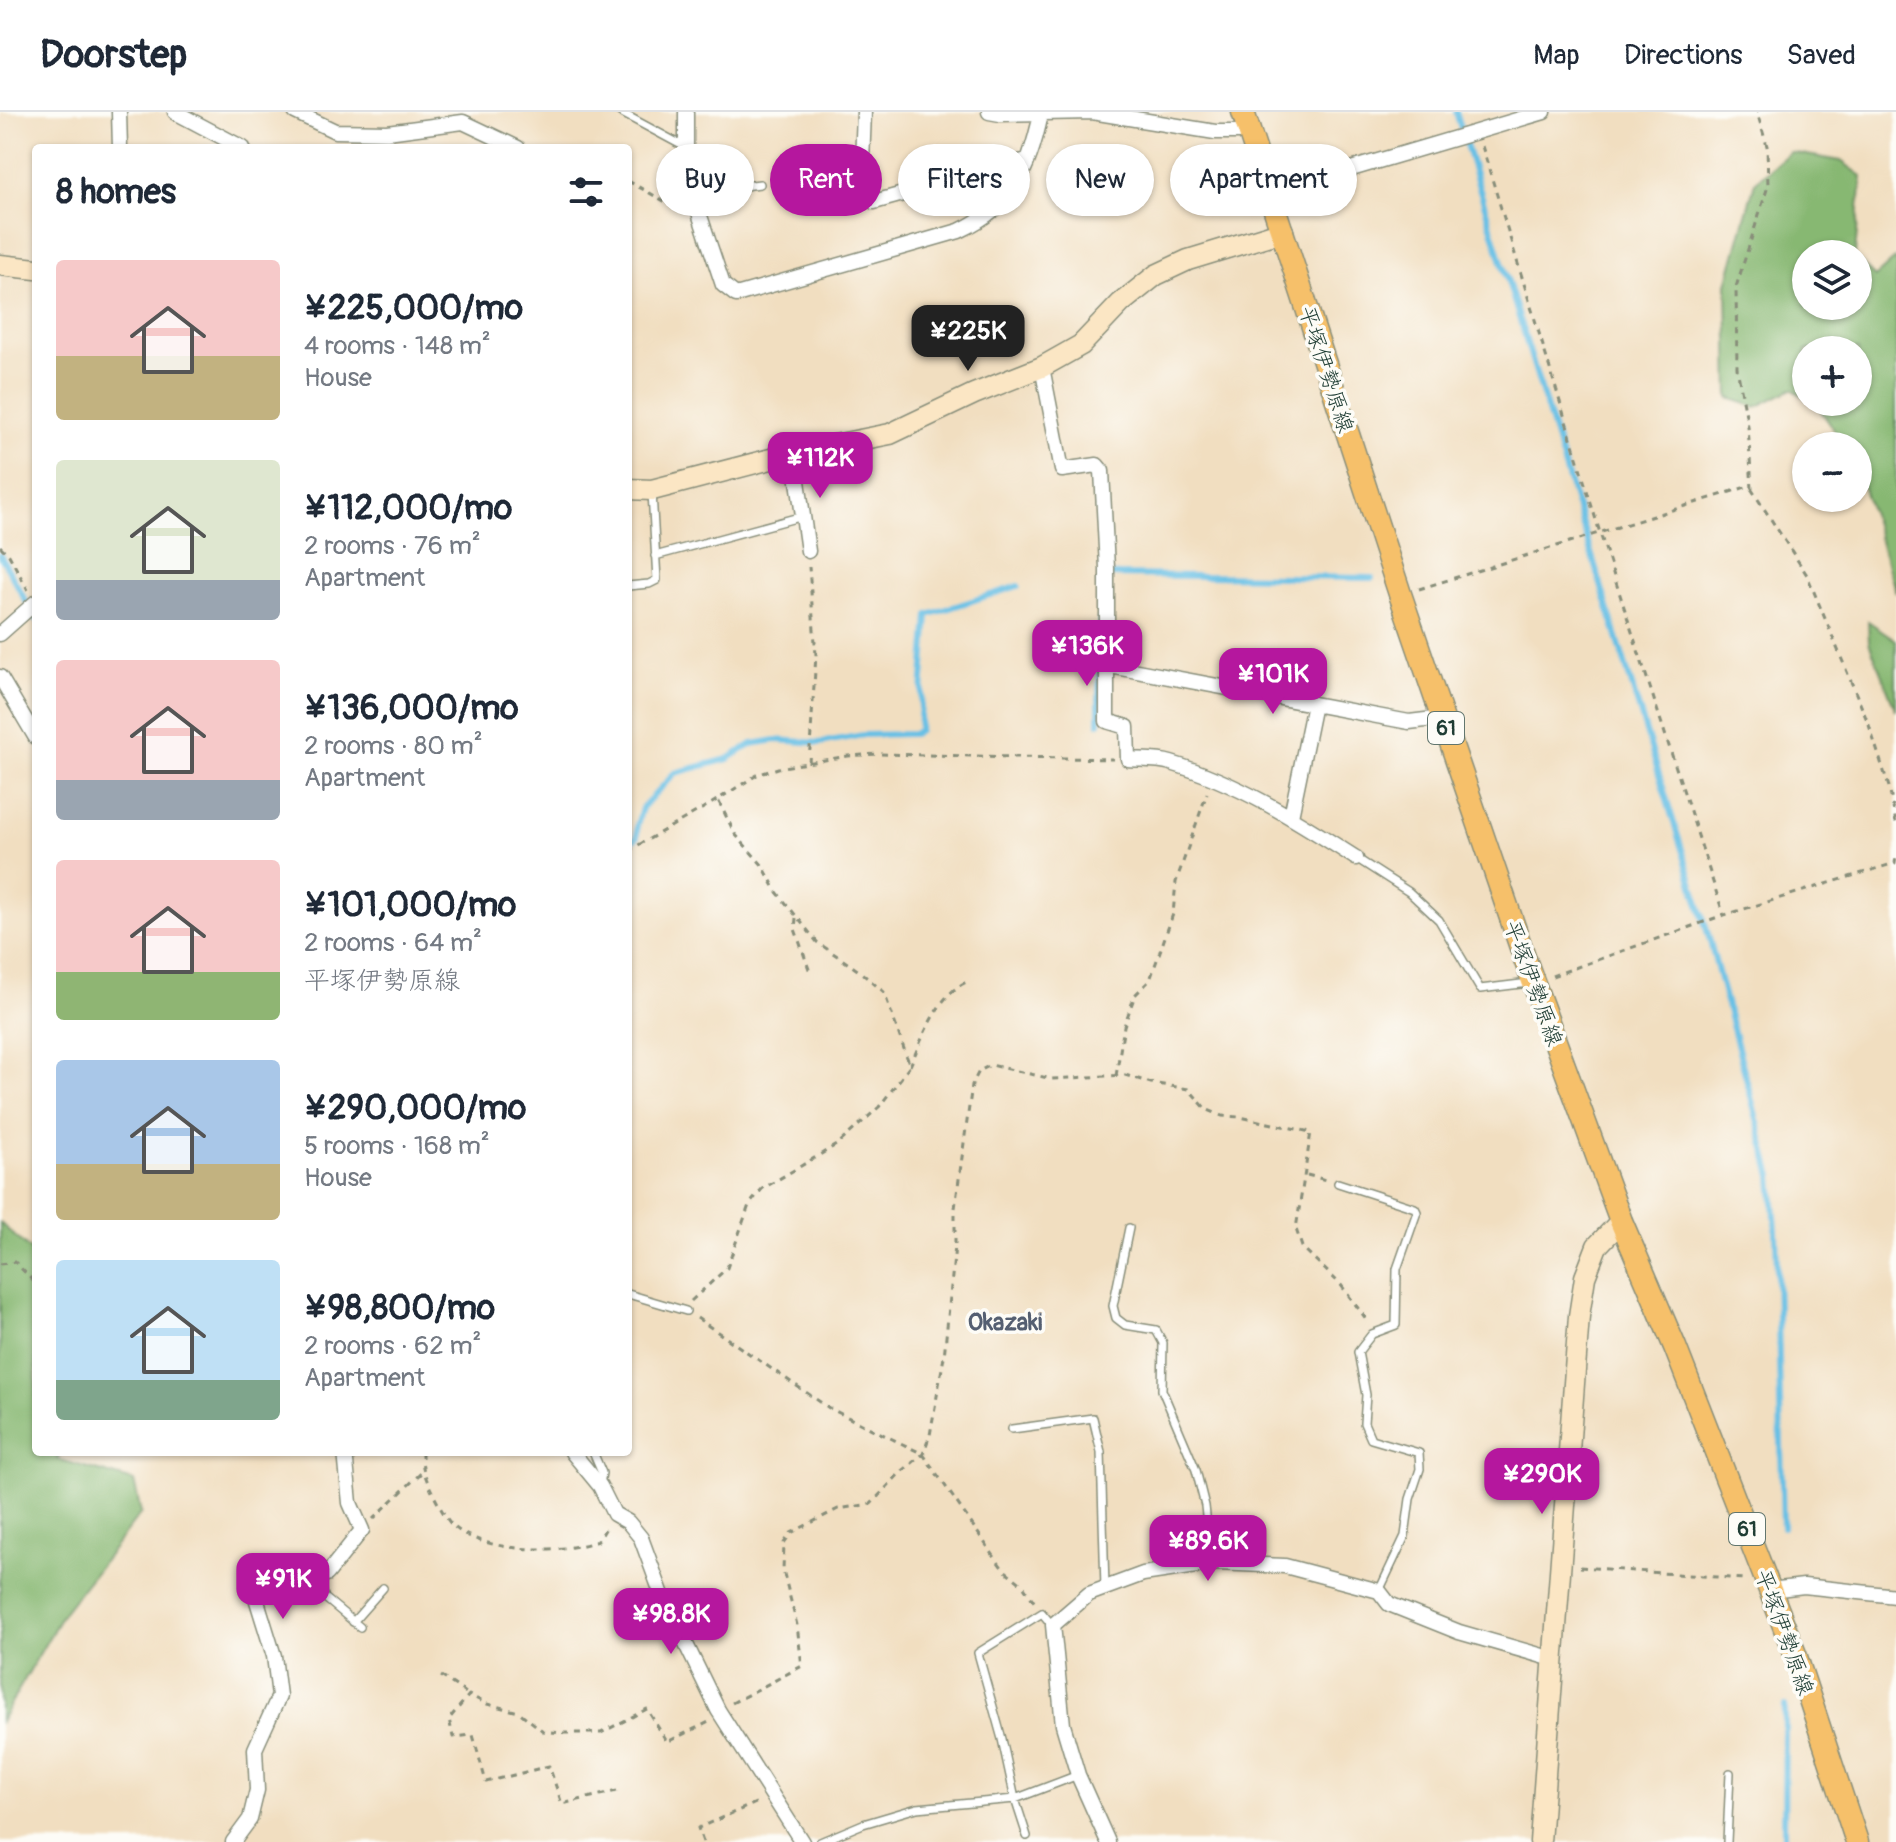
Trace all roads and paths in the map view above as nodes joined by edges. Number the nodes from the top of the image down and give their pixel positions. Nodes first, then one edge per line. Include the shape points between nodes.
1 (119, 112) edge
2 (175, 112) edge
3 (295, 112) edge
4 (620, 112) edge
5 (686, 112) edge
6 (864, 112) edge
7 (989, 112) edge
8 (1544, 112) edge
9 (1757, 112) edge
10 (1041, 114) edge
11 (1246, 122) edge
12 (1478, 132) junction
13 (120, 144) edge
14 (235, 144) edge
15 (510, 144) edge
16 (679, 144) edge
17 (686, 144) edge
18 (1253, 144) edge
19 (1030, 154) edge
20 (1357, 167) edge
21 (632, 183) edge
22 (760, 184) dead end
23 (754, 185) edge
24 (898, 195) edge
25 (656, 197) edge
26 (700, 216) edge
27 (988, 216) edge
28 (1278, 216) edge
29 (1283, 231) junction
30 (0, 265) edge
31 (32, 269) edge
32 (1042, 367) junction
33 (794, 453) junction
34 (632, 489) edge
35 (652, 490) junction
36 (1752, 490) junction
37 (803, 516) junction
38 (1600, 533) junction
39 (0, 546) edge
40 (808, 551) joint
41 (655, 556) junction
42 (632, 586) edge
43 (1400, 594) junction
44 (32, 595) edge
45 (32, 606) edge
46 (0, 634) edge
47 (1105, 665) junction
48 (0, 677) edge
49 (1314, 704) junction
50 (1442, 718) junction
51 (32, 731) edge
52 (1128, 759) junction
53 (809, 763) junction
54 (1212, 779) junction
55 (718, 800) junction
56 (1291, 816) junction
57 (1896, 823) edge
58 (632, 849) edge
59 (1896, 857) edge
60 (1356, 858) joint
61 (796, 916) junction
62 (1721, 917) junction
63 (810, 972) dead end
64 (970, 981) dead end
65 (1533, 982) junction
66 (910, 1066) junction
67 (1116, 1076) junction
68 (1305, 1174) junction
69 (1338, 1183) joint
70 (1621, 1221) junction
71 (1129, 1228) dead end
72 (0, 1264) edge
73 (32, 1280) edge
74 (632, 1295) edge
75 (686, 1311) junction
76 (1372, 1334) junction
77 (1012, 1429) dead end
78 (923, 1454) junction
79 (345, 1456) edge
80 (422, 1456) edge
81 (575, 1456) edge
82 (595, 1456) edge
83 (423, 1470) junction
84 (600, 1486) junction
85 (614, 1514) junction
86 (362, 1530) junction
87 (1211, 1564) junction
88 (1560, 1565) junction
89 (317, 1576) junction
90 (1768, 1585) junction
91 (383, 1588) dead end
92 (1105, 1588) junction
93 (1379, 1591) junction
94 (1896, 1596) edge
95 (1042, 1613) junction
96 (1053, 1625) junction
97 (1553, 1659) junction
98 (441, 1676) dead end
99 (469, 1695) junction
100 (720, 1713) junction
101 (1730, 1773) dead end
102 (1078, 1775) junction
103 (617, 1791) dead end
104 (771, 1796) junction
105 (1015, 1799) junction
106 (1027, 1836) dead end
107 (233, 1842) edge
108 (703, 1842) edge
109 (802, 1842) edge
110 (820, 1842) edge
111 (1108, 1842) edge
112 (1540, 1842) edge
113 (1727, 1842) edge
114 (1857, 1842) edge

1 - 13 street
2 - 14 street
3 - 15 street via 335,131 387,132 463,122
4 - 16 lane
5 - 17 street
6 - 24 street via 862,163 874,202
7 - 10 street
8 - 12 street
9 - 36 path via 1767,146 1768,186 1736,287 1737,368
10 - 11 street via 1092,112 1215,132
10 - 19 street
11 - 18 main road, 平塚伊勢原線 / 61
12 - 20 street
12 - 38 path
21 - 25 path
22 - 23 lane
26 - 27 street via 723,285 736,295
28 - 29 main road, 平塚伊勢原線 / 61
29 - 32 street via 1156,275 1081,345
29 - 43 main road, 平塚伊勢原線 / 61
30 - 31 street
32 - 33 street via 890,434
32 - 47 street via 1062,470 1097,465 1102,471
33 - 35 street
33 - 37 street
34 - 35 street
35 - 41 lane
36 - 38 path via 1746,487
36 - 57 path via 1807,575 1869,725
37 - 40 street
37 - 41 lane
38 - 43 path
38 - 62 path
39 - 44 path
40 - 53 path via 816,655
41 - 42 lane via 657,580
43 - 50 main road, 平塚伊勢原線 / 61
45 - 46 street
47 - 49 street
47 - 52 street via 1107,721 1127,727
48 - 51 street
49 - 50 street via 1409,722
49 - 56 street
50 - 65 main road, 平塚伊勢原線 / 61
52 - 53 path via 877,754
52 - 54 street via 1168,762
53 - 55 path via 757,775
54 - 56 street
54 - 67 path via 1176,882 1173,914 1150,980 1135,995 1124,1026
55 - 58 path
55 - 61 path via 735,834
56 - 60 street
59 - 62 path via 1895,863
60 - 65 lane via 1409,892 1439,920 1480,989
61 - 63 path via 795,929
61 - 66 path via 817,942 884,992
62 - 65 path
64 - 66 path via 958,984 933,1016
65 - 70 main road, 平塚伊勢原線 / 61
66 - 75 path via 879,1107 838,1144 762,1189 749,1205 727,1268 692,1298
67 - 68 path via 1189,1089 1206,1109 1222,1116 1311,1132
67 - 78 path via 1052,1079 991,1065 979,1071 972,1085 955,1208 936,1414
68 - 69 path
68 - 76 path via 1296,1229 1302,1247 1341,1285 1372,1325
69 - 76 lane via 1417,1212 1399,1260 1396,1325
70 - 88 street via 1597,1246 1585,1277
70 - 90 main road, 平塚伊勢原線 / 61
71 - 87 lane via 1113,1306 1125,1325 1156,1330 1163,1343 1162,1390 1196,1470
72 - 73 path via 15,1262
74 - 75 lane
75 - 78 path via 829,1408
76 - 93 lane via 1358,1352 1366,1395 1364,1423 1371,1439 1419,1453 1420,1469 1405,1536
77 - 92 lane via 1093,1418 1101,1452
78 - 95 path via 1003,1569 1023,1585
78 - 100 path via 871,1504 838,1509 791,1533 784,1543 783,1570 802,1666
79 - 86 street via 350,1503
80 - 83 path
81 - 84 street
82 - 84 lane via 602,1473
83 - 85 path via 450,1525 476,1541 523,1549 584,1547 598,1541
83 - 86 path
84 - 85 street
85 - 100 street via 641,1538 662,1595
86 - 89 street via 327,1574
87 - 92 street via 1143,1574
87 - 93 street via 1285,1566
88 - 90 path
88 - 97 street
89 - 91 lane via 325,1598 357,1624
89 - 107 street via 266,1574 258,1586 279,1696 255,1749 257,1790 250,1819
90 - 94 street
90 - 114 main road, 平塚伊勢原線 / 61
92 - 96 street via 1089,1594
93 - 97 street via 1389,1604 1459,1632
95 - 96 lane
95 - 105 lane via 978,1653
96 - 102 street via 1063,1725
97 - 112 street
98 - 99 path
99 - 100 path via 519,1712 543,1731 561,1733 601,1733 647,1709 667,1742
99 - 103 path via 449,1719 453,1737 473,1735 486,1782 549,1766 562,1804
100 - 104 street
101 - 113 lane
102 - 105 lane
102 - 111 street
104 - 108 path via 698,1828
104 - 109 street
105 - 106 lane
105 - 110 lane via 917,1808

